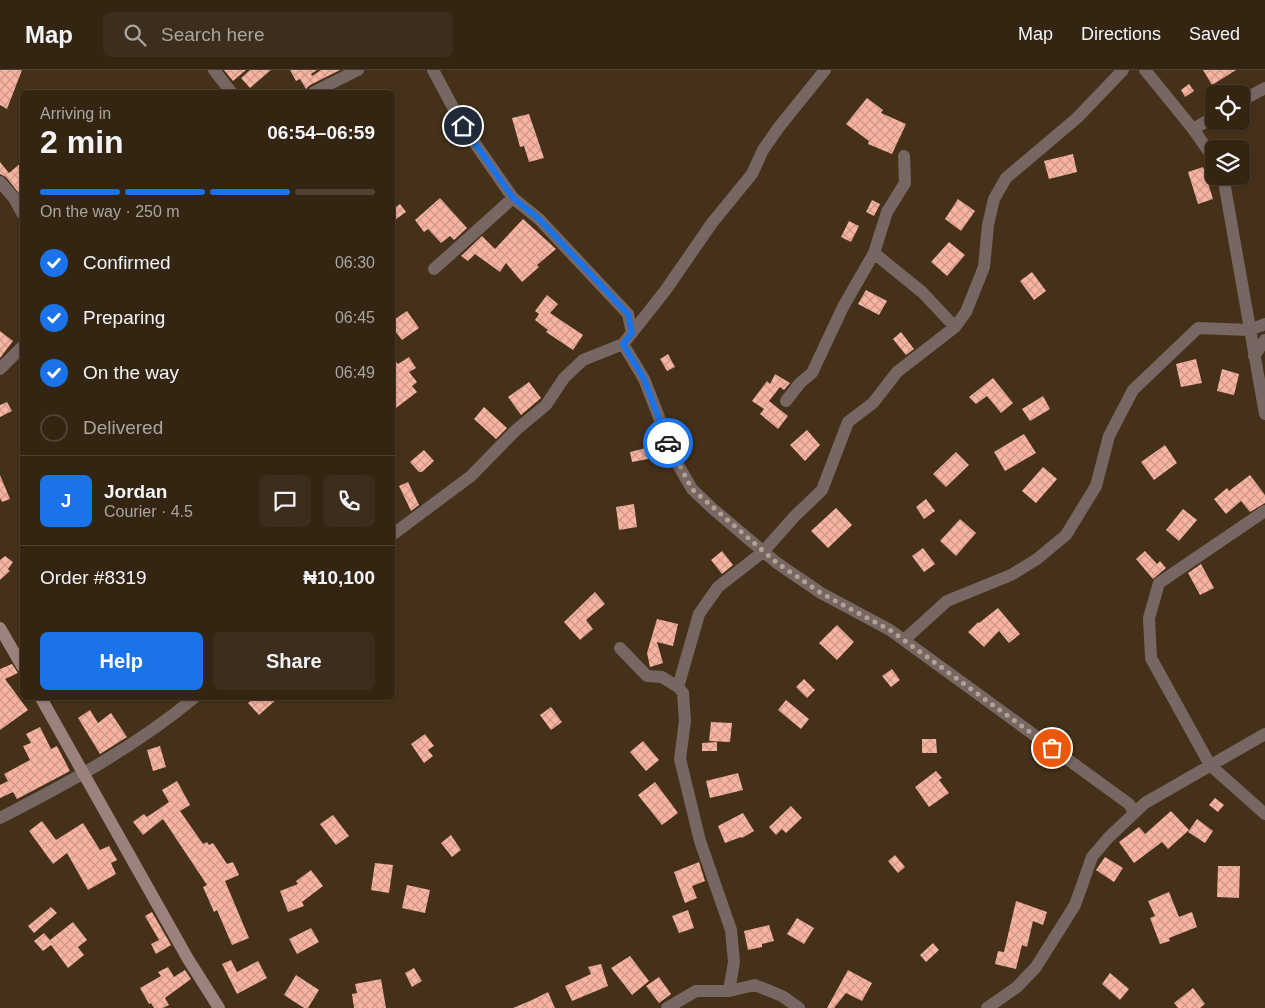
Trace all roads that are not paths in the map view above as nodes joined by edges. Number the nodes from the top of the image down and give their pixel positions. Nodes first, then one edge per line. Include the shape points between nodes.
1 (214, 70) edge
2 (358, 70) edge
3 (433, 70) edge
4 (825, 70) edge
5 (1124, 70) edge
6 (1145, 70) edge
7 (1265, 88) edge
8 (229, 90) edge
9 (318, 90) edge
10 (1250, 96) edge
11 (1205, 122) edge
12 (1193, 129) junction
13 (1205, 146) edge
14 (904, 156) dead end
15 (0, 182) edge
16 (1225, 185) edge
17 (513, 198) junction
18 (20, 208) edge
19 (874, 253) junction
20 (434, 269) dead end
21 (628, 314) junction
22 (648, 314) junction
23 (1265, 324) edge
24 (955, 327) junction
25 (1249, 330) junction
26 (632, 333) junction
27 (1265, 340) edge
28 (623, 344) junction
29 (20, 348) edge
30 (1254, 356) junction
31 (0, 369) edge
32 (786, 401) dead end
33 (1265, 414) edge
34 (1265, 511) edge
35 (395, 533) edge
36 (763, 552) junction
37 (0, 628) edge
38 (904, 640) junction
39 (620, 648) dead end
40 (20, 663) edge
41 (678, 687) junction
42 (42, 700) edge
43 (192, 700) edge
44 (1265, 734) edge
45 (1210, 765) junction
46 (85, 773) junction
47 (1132, 808) junction
48 (1265, 814) edge
49 (0, 818) edge
50 (729, 991) junction
51 (218, 1008) edge
52 (666, 1008) edge
53 (799, 1008) edge
54 (988, 1008) edge

1 - 8 street
2 - 9 street
3 - 17 street via 463,126
4 - 22 street via 779,127 752,174 712,223
5 - 24 street via 1078,118 1006,178 994,198 984,267 966,312
6 - 12 street
7 - 10 street
11 - 12 street
12 - 13 street
14 - 19 street via 905,183 887,212
15 - 18 street
16 - 25 street
17 - 20 street
17 - 21 street via 539,219
19 - 24 street via 922,292
19 - 32 street via 843,307 812,373
21 - 22 street
21 - 26 street
22 - 26 street
23 - 25 street
24 - 36 street via 897,372 873,403 848,422 822,490
25 - 30 street
25 - 38 street via 1198,328 1133,390 1109,436 1096,486 1066,535 1011,575 947,601
26 - 28 street
27 - 30 street
28 - 35 street via 583,360 564,378 546,406 516,430 471,476
28 - 36 street via 644,379 659,421 692,489
29 - 31 street
30 - 33 street
34 - 45 street via 1159,583 1149,618 1151,658
36 - 38 street via 821,593
36 - 41 street via 718,587 699,614
37 - 40 main road
38 - 47 street
39 - 41 street via 647,676 662,677
41 - 50 street via 683,693 685,721 680,759 700,841 731,930 734,962
42 - 46 main road
43 - 46 street via 164,723
44 - 45 street
45 - 47 street
45 - 48 street
46 - 49 street
46 - 51 main road
47 - 54 street via 1092,857 1075,904 1036,967 1017,987
50 - 52 street via 696,991
50 - 53 street via 755,986 782,996

